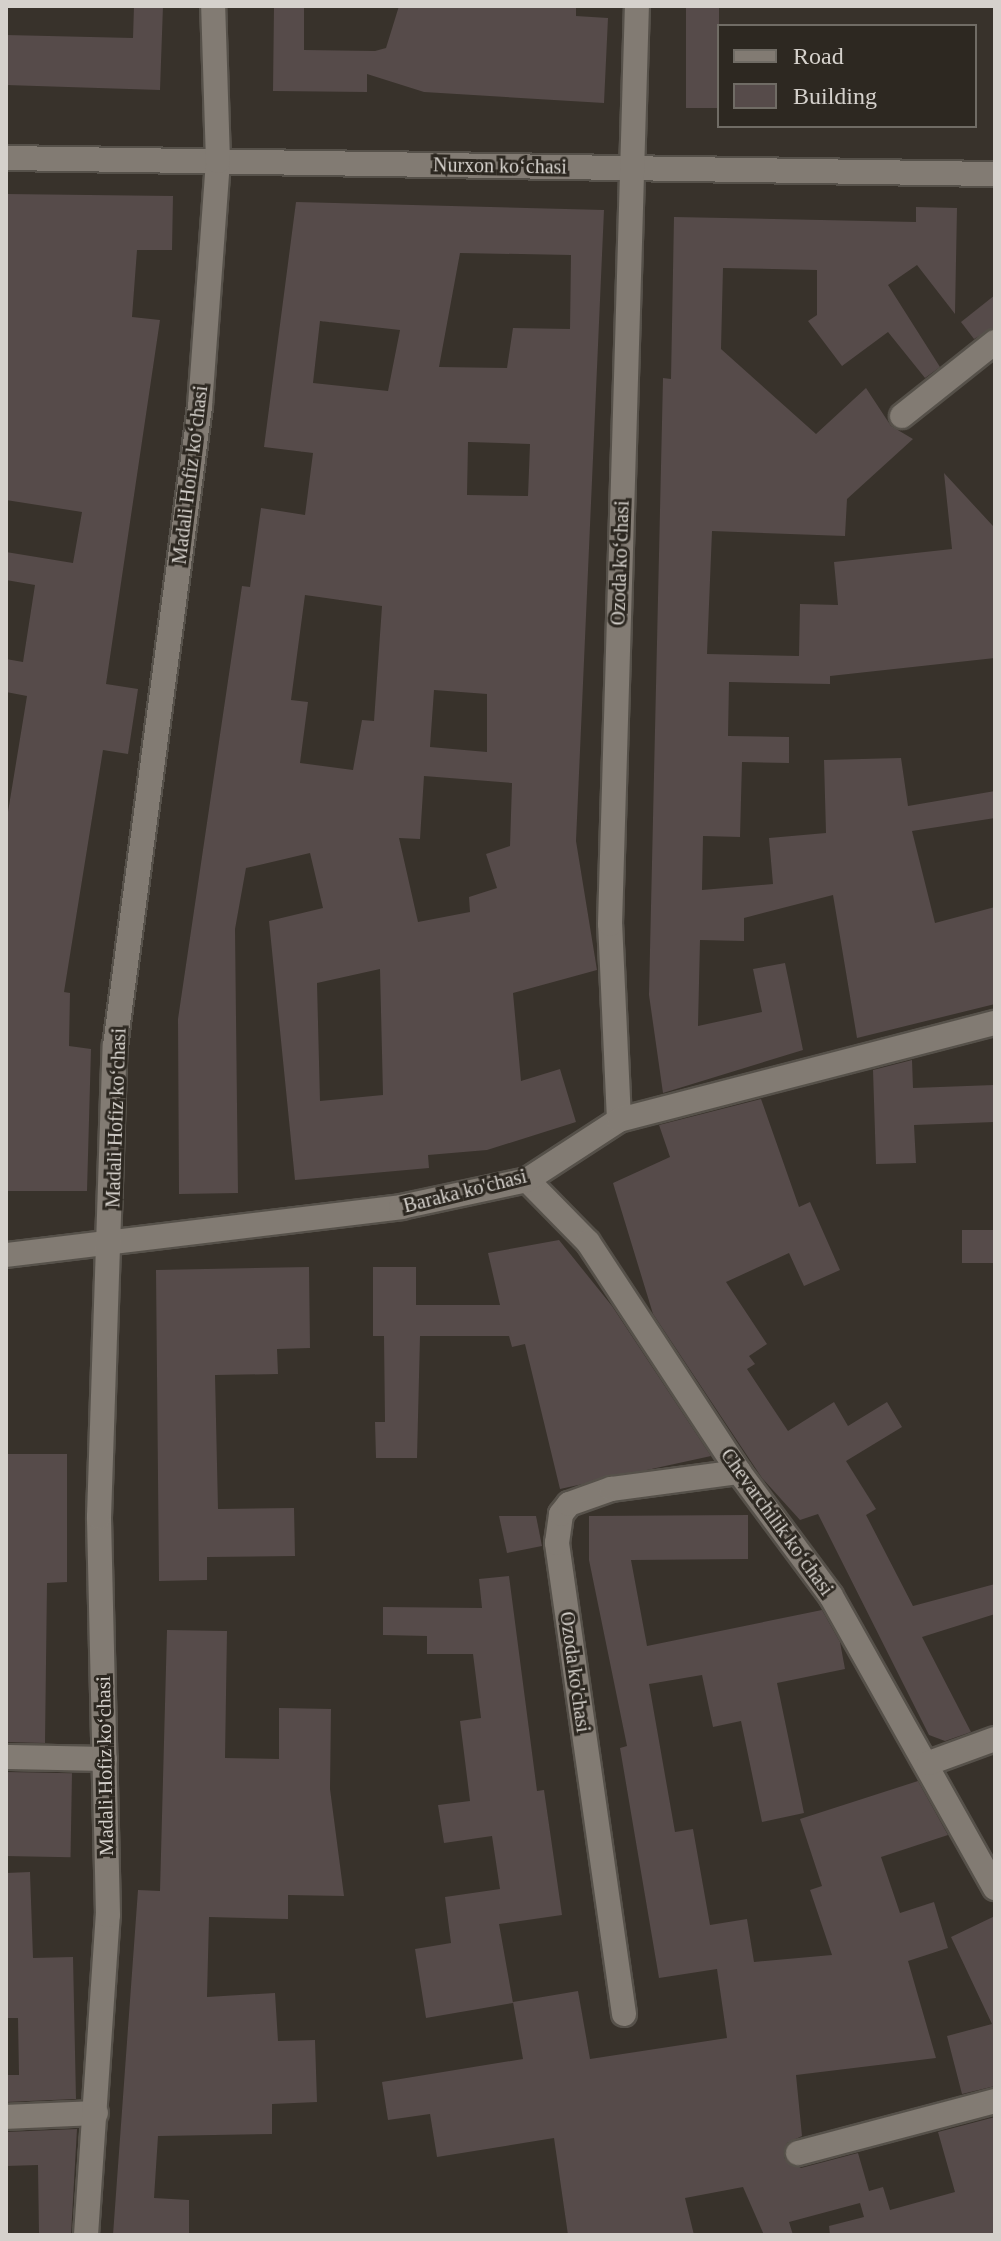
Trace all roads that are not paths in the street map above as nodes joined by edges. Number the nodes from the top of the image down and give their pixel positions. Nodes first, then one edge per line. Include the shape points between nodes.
1 (213, 6) edge
2 (637, 6) edge
3 (6, 158) edge
4 (218, 161) junction
5 (630, 169) junction
6 (995, 174) edge
7 (995, 342) edge
8 (902, 416) dead end
9 (995, 1023) edge
10 (619, 1120) junction
11 (527, 1180) junction
12 (112, 1247) junction
13 (6, 1255) edge
14 (739, 1472) junction
15 (995, 1739) edge
16 (6, 1757) edge
17 (105, 1759) junction
18 (929, 1763) junction
19 (995, 1888) edge
20 (624, 2014) dead end
21 (995, 2101) edge
22 (96, 2113) junction
23 (6, 2117) edge
24 (798, 2153) dead end
25 (86, 2235) edge

1 - 4 street, Madali Hofiz koʻchasi
2 - 5 street, Ozoda koʻchasi
3 - 4 street, Nurxon koʻchasi
4 - 5 street, Nurxon koʻchasi
4 - 12 street, Madali Hofiz koʻchasi via 200,406 115,1046
5 - 6 street, Nurxon koʻchasi
5 - 10 street, Ozoda koʻchasi via 610,924
7 - 8 street
9 - 10 street, Baraka ko'chasi
10 - 11 street, Baraka ko'chasi
11 - 12 street, Baraka ko'chasi via 401,1207
11 - 14 street, Chevarchilik koʻchasi via 588,1242
12 - 13 street, Baraka ko'chasi
12 - 17 street, Madali Hofiz koʻchasi via 99,1517
14 - 18 street, Chevarchilik koʻchasi via 831,1596
14 - 20 street, Ozoda ko'chasi via 611,1489 569,1504 561,1514 557,1543
15 - 18 street
16 - 17 street
17 - 22 street, Madali Hofiz koʻchasi via 108,1915
18 - 19 street, Chevarchilik koʻchasi
21 - 24 street
22 - 23 street
22 - 25 street, Madali Hofiz koʻchasi

